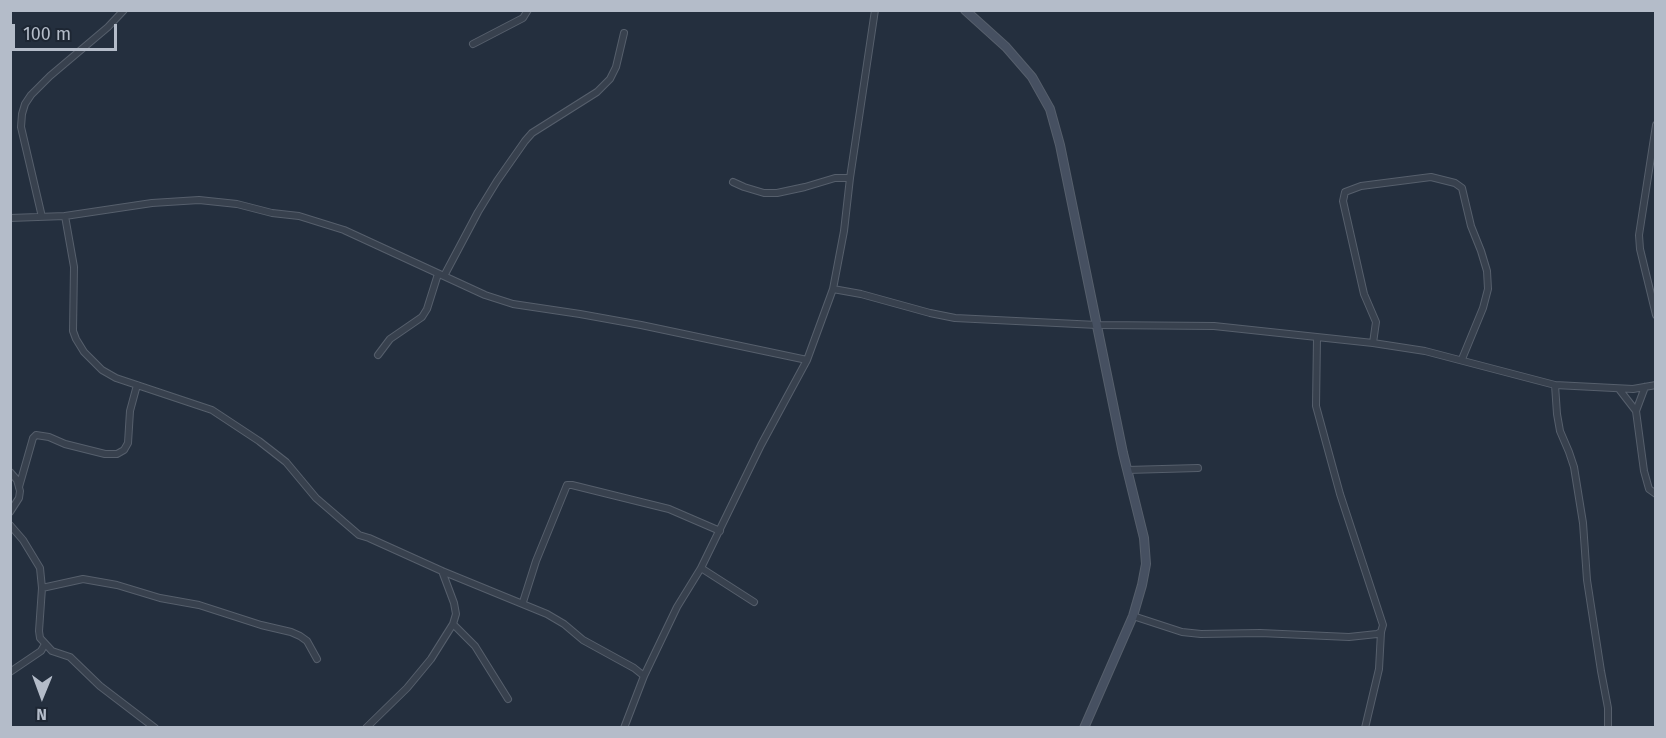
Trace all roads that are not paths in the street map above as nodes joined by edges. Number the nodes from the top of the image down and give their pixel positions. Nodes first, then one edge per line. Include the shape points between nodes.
1 (124, 10) edge
2 (528, 10) edge
3 (875, 10) edge
4 (965, 10) edge
5 (624, 33) dead end
6 (473, 44) dead end
7 (1656, 125) edge
8 (1651, 167) edge
9 (850, 178) junction
10 (1656, 179) edge
11 (733, 182) dead end
12 (65, 216) junction
13 (42, 217) junction
14 (10, 218) edge
15 (441, 275) junction
16 (833, 289) junction
17 (1656, 315) edge
18 (1097, 325) junction
19 (1317, 338) junction
20 (1373, 343) junction
21 (378, 355) dead end
22 (807, 360) junction
23 (1462, 360) junction
24 (137, 385) junction
25 (1556, 385) junction
26 (1656, 385) edge
27 (1645, 387) junction
28 (1619, 389) junction
29 (1636, 411) junction
30 (1198, 468) dead end
31 (1127, 470) junction
32 (10, 472) edge
33 (19, 487) junction
34 (1656, 494) edge
35 (10, 512) edge
36 (10, 525) edge
37 (720, 531) junction
38 (701, 568) junction
39 (442, 571) junction
40 (42, 588) junction
41 (522, 602) junction
42 (754, 602) dead end
43 (1133, 616) junction
44 (453, 624) junction
45 (1381, 632) junction
46 (45, 644) junction
47 (317, 659) dead end
48 (10, 672) edge
49 (644, 676) junction
50 (508, 699) dead end
51 (155, 728) edge
52 (366, 728) edge
53 (624, 728) edge
54 (1084, 728) edge
55 (1365, 728) edge
56 (1608, 728) edge

1 - 13 street via 50,76 25,104 21,127
2 - 6 street via 523,18
3 - 9 street
4 - 18 main road via 1032,77 1050,109
5 - 15 street via 610,80 525,141
7 - 8 street
8 - 10 street
8 - 17 street via 1639,242
9 - 11 street via 835,178 777,193 764,193
9 - 16 street
12 - 13 street
12 - 15 street via 152,203 199,200 237,204 344,230
12 - 24 street via 74,267 72,321 76,339 102,370
13 - 14 street
15 - 21 street via 422,317 390,339
15 - 22 street via 513,304 641,325
16 - 18 street via 955,318
16 - 22 street
18 - 19 street via 1214,326
18 - 31 main road
19 - 20 street
19 - 45 street via 1316,406 1382,621
20 - 23 street
20 - 23 street via 1376,322 1364,294 1343,201 1345,192 1361,186 1431,177 1462,188 1487,271 1484,308
22 - 37 street
23 - 25 street
24 - 33 street via 124,450 105,454 36,435
24 - 39 street via 212,410 286,462 316,498 359,535
25 - 28 street
25 - 56 street via 1560,431 1574,467 1583,523
26 - 27 street
27 - 28 street
27 - 29 street
28 - 29 street
29 - 34 street via 1644,471 1649,489
30 - 31 street
31 - 43 main road via 1144,538 1146,564
32 - 33 street
33 - 35 street via 20,498
36 - 40 street via 40,568
37 - 38 street
37 - 41 street via 669,509 567,485
38 - 42 street
38 - 49 street via 677,607
39 - 41 street
39 - 44 street via 454,603
40 - 46 street via 39,631
40 - 47 street via 83,579 198,605 300,636
41 - 49 street via 548,614
43 - 45 street via 1201,634 1349,637
43 - 54 main road
44 - 50 street via 475,646
44 - 52 street via 407,688
45 - 55 street via 1379,669
46 - 48 street
46 - 51 street via 70,657 94,681
49 - 53 street

